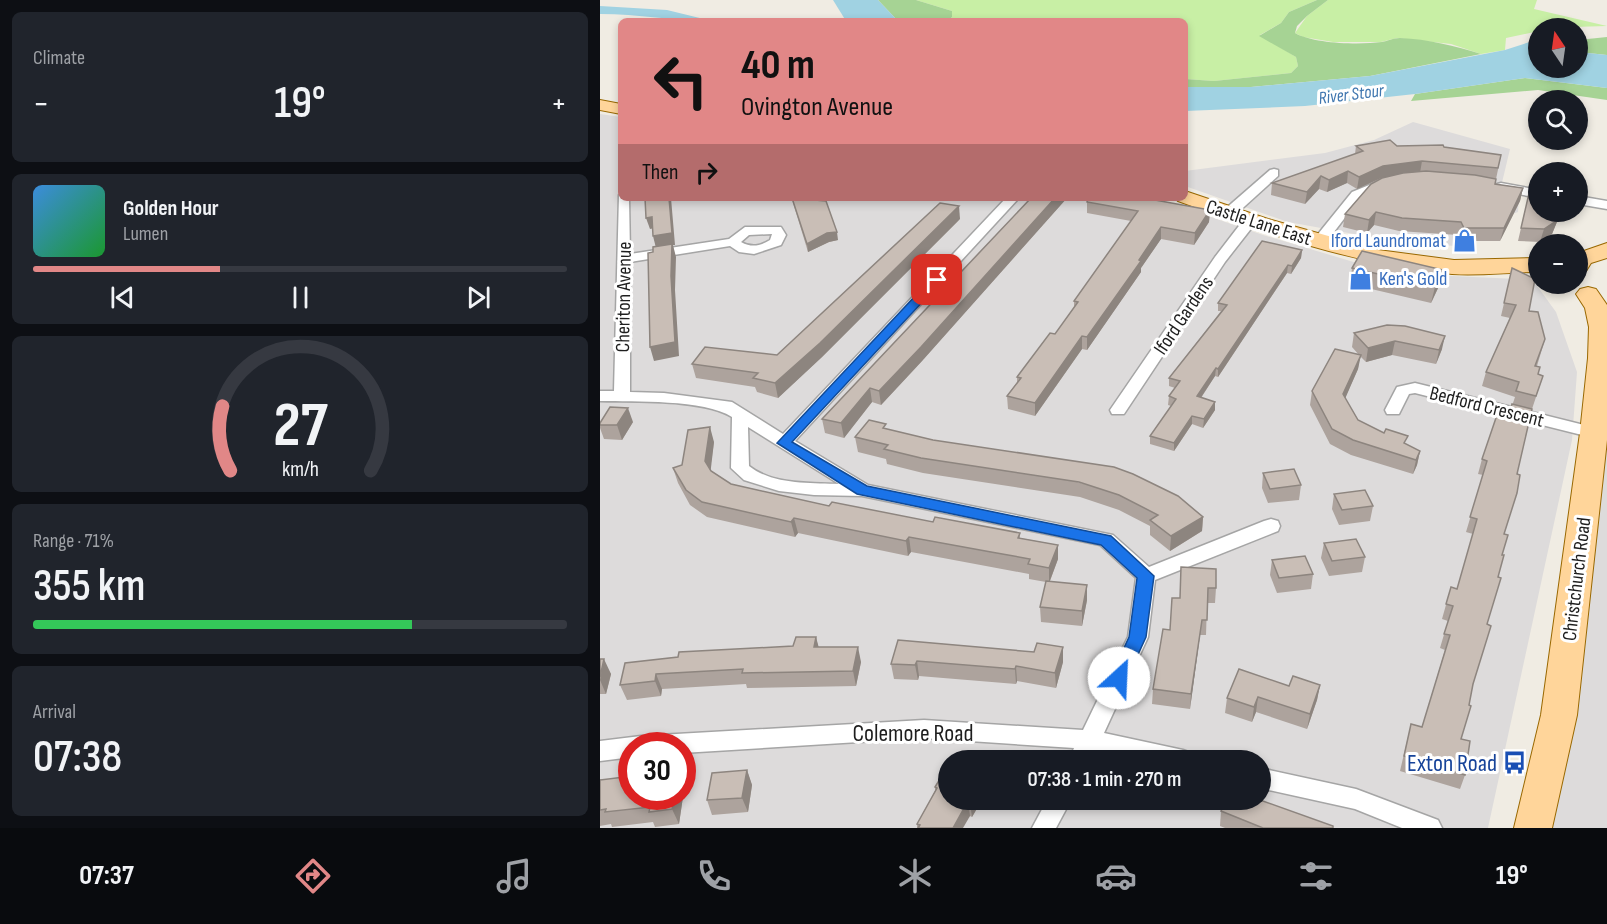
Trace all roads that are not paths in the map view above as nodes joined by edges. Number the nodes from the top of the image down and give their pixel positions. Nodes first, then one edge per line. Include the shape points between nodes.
1 (600, 105) edge
2 (618, 108) edge
3 (1274, 173) dead end
4 (1402, 180) edge
5 (1486, 185) edge
6 (1528, 192) edge
7 (1188, 198) edge
8 (623, 201) edge
9 (1010, 201) edge
10 (1588, 202) edge
11 (1607, 205) edge
12 (1229, 213) junction
13 (1250, 221) junction
14 (1607, 230) edge
15 (733, 242) dead end
16 (1318, 242) junction
17 (624, 259) junction
18 (1528, 266) edge
19 (1511, 267) junction
20 (1528, 272) edge
21 (1588, 283) edge
22 (622, 395) junction
23 (600, 396) edge
24 (1119, 410) dead end
25 (1393, 410) dead end
26 (740, 415) junction
27 (1594, 433) junction
28 (784, 443) junction
29 (863, 490) junction
30 (1271, 526) dead end
31 (1146, 576) junction
32 (1091, 740) junction
33 (696, 743) edge
34 (618, 748) edge
35 (600, 750) edge
36 (1086, 750) edge
37 (1137, 750) edge
38 (1271, 780) edge
39 (1054, 810) edge
40 (1044, 828) edge
41 (1430, 828) edge
42 (1533, 828) edge

1 - 2 main road
3 - 12 street
4 - 16 street via 1379,184 1356,195
5 - 6 street
7 - 12 main road, Castle Lane East
8 - 17 street, Cheriton Avenue
9 - 28 street
10 - 11 street
12 - 13 main road, Castle Lane East
13 - 16 main road, Castle Lane East
13 - 24 street, Iford Gardens
14 - 21 main road, Christchurch Road
15 - 17 street
16 - 19 main road, Castle Lane East via 1376,257 1454,267
17 - 22 street, Cheriton Avenue
18 - 19 main road, Castle Lane East
19 - 20 main road, Castle Lane East
21 - 27 main road, Christchurch Road via 1601,358
22 - 23 street
22 - 26 street via 698,401 726,406
25 - 27 street, Bedford Crescent via 1402,390 1415,387
26 - 28 street
26 - 29 street via 740,468 747,476 809,488
27 - 42 main road, Christchurch Road via 1560,715
28 - 29 street
29 - 31 street via 1106,540
30 - 31 street
31 - 32 street via 1138,637
32 - 33 street, Colemore Road via 924,729
32 - 36 street
32 - 37 street, Colemore Road
34 - 35 street
38 - 41 street via 1356,799
39 - 40 street

